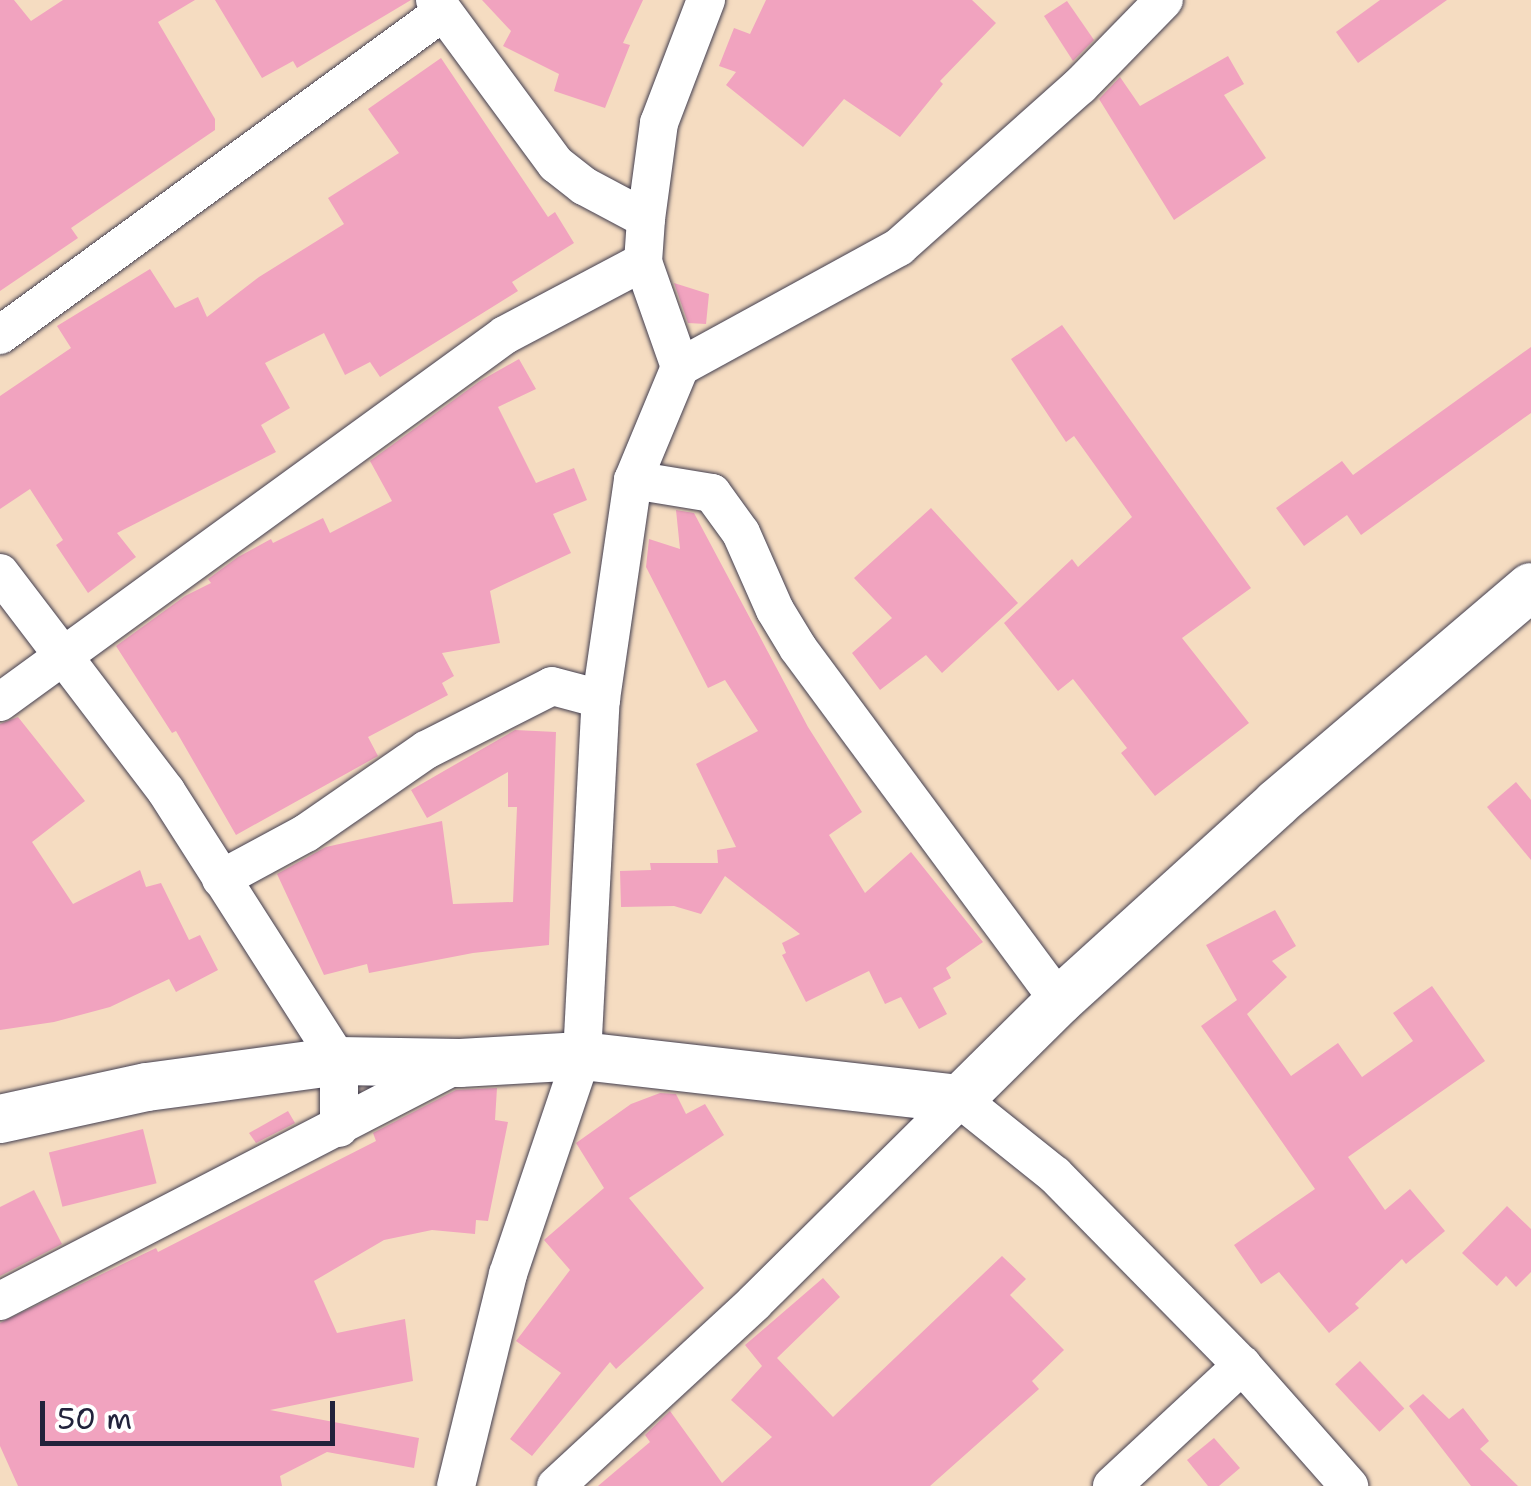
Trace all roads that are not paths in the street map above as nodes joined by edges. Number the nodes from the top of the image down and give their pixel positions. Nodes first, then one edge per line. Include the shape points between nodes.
1 (706, 0) edge
2 (1164, 0) edge
3 (439, 6) edge
4 (646, 219) junction
5 (643, 262) junction
6 (0, 334) edge
7 (680, 367) junction
8 (633, 480) junction
9 (0, 573) edge
10 (1531, 587) edge
11 (66, 656) junction
12 (602, 699) junction
13 (0, 702) edge
14 (221, 879) junction
15 (1059, 1001) junction
16 (582, 1056) junction
17 (338, 1061) junction
18 (460, 1063) junction
19 (960, 1099) junction
20 (0, 1119) edge
21 (339, 1128) junction
22 (0, 1301) edge
23 (1242, 1366) junction
24 (456, 1486) edge
25 (556, 1486) edge
26 (1112, 1486) edge
27 (1349, 1486) edge

1 - 4 street via 660,123
2 - 7 street via 1080,86 899,247
3 - 4 street via 556,164
3 - 6 street
4 - 5 street
5 - 7 street
5 - 11 street via 506,335
7 - 8 street
8 - 12 street
8 - 15 street via 712,493 742,533 798,648
9 - 11 street
10 - 15 street via 1277,803
11 - 13 street
11 - 14 street via 166,791
12 - 14 street via 552,686 426,750 306,834
12 - 16 street
14 - 17 street
15 - 19 street
16 - 18 street
16 - 19 street
16 - 24 street via 508,1274
17 - 18 street
17 - 20 street via 147,1087
17 - 21 street
18 - 21 street
19 - 23 street via 1055,1175
19 - 25 street
21 - 22 street
23 - 26 street
23 - 27 street

